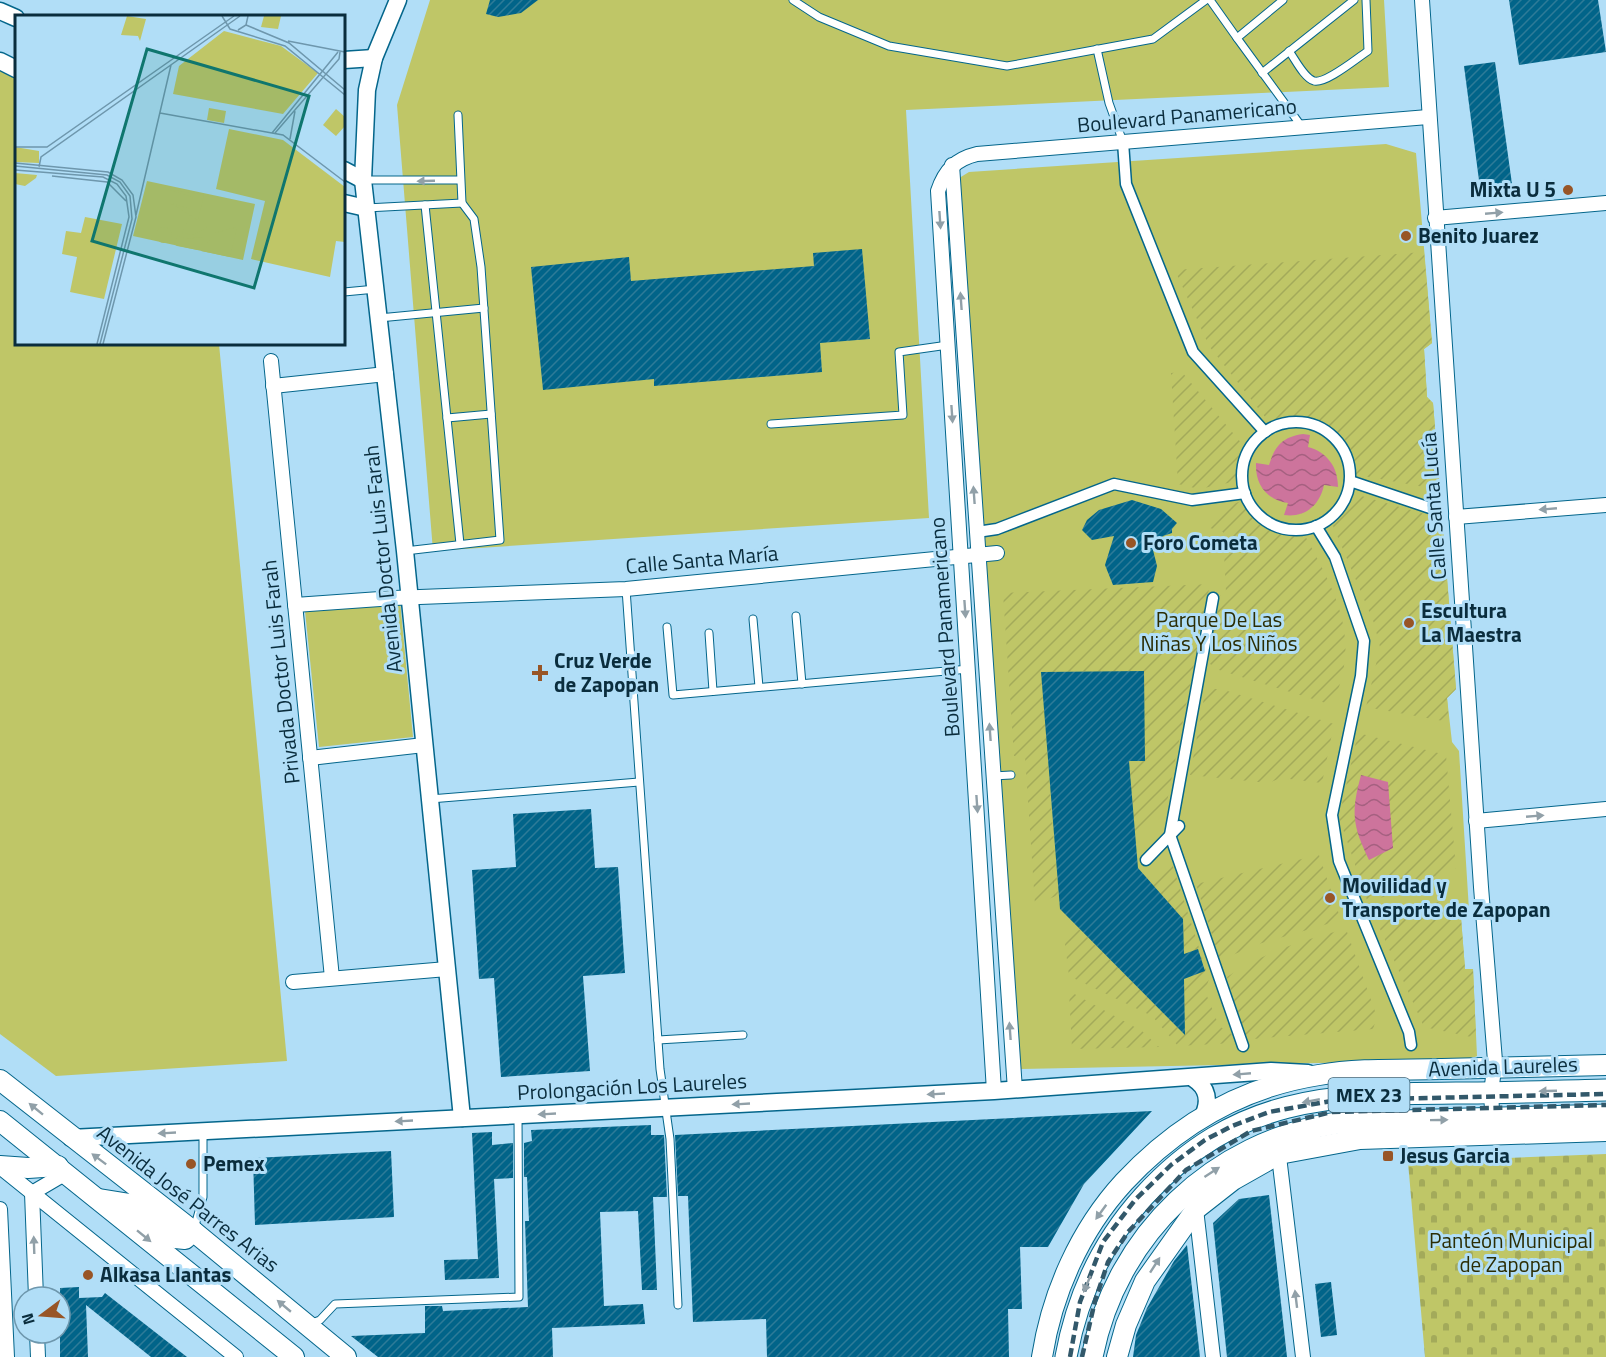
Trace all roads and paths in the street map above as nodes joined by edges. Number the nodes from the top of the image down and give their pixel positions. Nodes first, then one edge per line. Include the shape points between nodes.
1 (398, 0) edge
2 (793, 0) edge
3 (1208, 0) edge
4 (1283, 0) edge
5 (1354, 0) edge
6 (1366, 0) edge
7 (1422, 0) edge
8 (0, 11) edge
9 (15, 18) edge
10 (1237, 38) junction
11 (1097, 50) junction
12 (1289, 51) junction
13 (375, 58) junction
14 (345, 60) edge
15 (0, 61) edge
16 (15, 68) edge
17 (1262, 73) junction
18 (458, 115) dead end
19 (1428, 117) junction
20 (1302, 127) junction
21 (1123, 142) junction
22 (952, 165) junction
23 (345, 171) edge
24 (363, 180) junction
25 (460, 180) junction
26 (1606, 202) edge
27 (345, 203) edge
28 (462, 203) junction
29 (425, 205) junction
30 (366, 208) junction
31 (1435, 218) junction
32 (376, 289) junction
33 (345, 292) edge
34 (484, 308) junction
35 (436, 312) junction
36 (379, 318) junction
37 (948, 345) junction
38 (271, 361) dead end
39 (386, 374) junction
40 (273, 386) junction
41 (491, 414) junction
42 (447, 418) junction
43 (771, 424) dead end
44 (1265, 432) junction
45 (1350, 481) junction
46 (1245, 493) junction
47 (1606, 505) edge
48 (1436, 510) dead end
49 (1455, 517) junction
50 (1316, 526) junction
51 (977, 532) junction
52 (460, 544) junction
53 (405, 551) junction
54 (997, 553) dead end
55 (978, 555) junction
56 (962, 557) junction
57 (626, 589) junction
58 (410, 598) junction
59 (1213, 598) dead end
60 (295, 605) junction
61 (796, 616) dead end
62 (753, 619) dead end
63 (667, 627) dead end
64 (709, 633) dead end
65 (969, 669) junction
66 (801, 684) junction
67 (759, 687) junction
68 (713, 691) junction
69 (424, 746) junction
70 (310, 758) junction
71 (1011, 775) dead end
72 (993, 776) junction
73 (639, 782) junction
74 (430, 799) junction
75 (1606, 809) edge
76 (1476, 821) junction
77 (1179, 826) dead end
78 (1170, 835) junction
79 (1146, 860) dead end
80 (447, 969) junction
81 (332, 978) junction
82 (293, 982) dead end
83 (743, 1035) dead end
84 (658, 1040) junction
85 (1411, 1044) dead end
86 (1243, 1046) dead end
87 (1606, 1065) edge
88 (1321, 1074) junction
89 (1194, 1078) junction
90 (0, 1080) edge
91 (1494, 1084) junction
92 (1606, 1089) edge
93 (1015, 1090) junction
94 (994, 1091) junction
95 (665, 1108) junction
96 (518, 1115) junction
97 (1203, 1116) junction
98 (462, 1118) junction
99 (0, 1121) edge
100 (1495, 1124) junction
101 (1602, 1126) edge
102 (203, 1131) junction
103 (71, 1138) junction
104 (1278, 1146) junction
105 (0, 1167) edge
106 (62, 1169) junction
107 (32, 1193) junction
108 (99, 1199) junction
109 (0, 1209) edge
110 (1196, 1209) junction
111 (1, 1230) edge
112 (193, 1231) junction
113 (2, 1272) edge
114 (36, 1285) edge
115 (678, 1305) dead end
116 (306, 1325) junction
117 (7, 1357) edge
118 (236, 1357) edge
119 (294, 1357) edge
120 (346, 1357) edge
121 (1042, 1357) edge
122 (1066, 1357) edge
123 (1092, 1357) edge
124 (1118, 1357) edge
125 (1214, 1357) edge
126 (1303, 1357) edge

1 - 13 street, Avenida Doctor Luis Farah
2 - 11 lane via 819,17 889,46 1007,66
3 - 10 lane
3 - 11 lane via 1153,39
4 - 10 lane
5 - 12 lane
6 - 12 lane via 1368,51 1325,80 1308,77
7 - 19 street, Calle Santa Lucía
8 - 9 street
10 - 17 lane
11 - 21 lane
12 - 17 lane
13 - 14 street
13 - 24 street, Avenida Doctor Luis Farah via 364,116
15 - 16 street
17 - 20 lane
18 - 25 lane
19 - 20 street, Boulevard Panamericano
19 - 31 street, Calle Santa Lucía
20 - 21 street, Boulevard Panamericano
21 - 22 street, Boulevard Panamericano via 977,154
21 - 44 street via 1126,184 1193,352
22 -> 37 street, Boulevard Panamericano via 938,191
51 -> 22 street, Boulevard Panamericano
23 - 24 street
25 -> 24 lane
24 - 30 street, Avenida Doctor Luis Farah
25 - 28 lane
31 -> 26 street
27 - 30 street
28 - 29 lane
28 - 34 lane via 474,219
29 - 30 lane
29 - 35 lane
30 - 32 street, Avenida Doctor Luis Farah
31 - 49 street, Calle Santa Lucía
32 - 33 lane
32 - 36 street, Avenida Doctor Luis Farah
34 - 35 lane
34 - 41 lane
35 - 36 lane
35 - 42 lane
36 - 39 street, Avenida Doctor Luis Farah
37 - 43 lane via 899,352 903,415
37 -> 56 street, Boulevard Panamericano
38 - 40 street, Privada Doctor Luis Farah
39 - 40 street
39 - 53 street, Avenida Doctor Luis Farah
40 - 60 street, Privada Doctor Luis Farah
41 - 42 lane
41 - 52 lane via 500,540
42 - 52 lane
44 - 45 street via 1293,422 1319,428 1341,446 1348,460
44 - 46 street via 1245,459
45 - 48 street
45 - 50 street via 1341,506
46 - 50 street via 1258,514 1271,524 1294,530
46 - 51 street via 1192,500 1114,484 997,529
47 -> 49 street
49 - 76 street, Calle Santa Lucía
50 - 85 street via 1335,557 1364,641 1332,815 1339,861
51 - 55 street, Boulevard Panamericano
52 - 53 lane
53 - 58 street, Avenida Doctor Luis Farah
54 - 55 street, Calle Santa María
55 - 56 street, Calle Santa María
72 -> 55 street, Boulevard Panamericano
56 - 57 street, Calle Santa María
56 -> 65 street, Boulevard Panamericano
57 - 58 street, Calle Santa María
57 - 73 lane
58 - 60 street, Calle Santa María
58 - 69 street, Avenida Doctor Luis Farah
59 - 78 street
60 - 70 street, Privada Doctor Luis Farah
61 - 66 lane
62 - 67 lane
63 - 68 lane via 673,695
64 - 68 lane
65 - 66 lane
65 -> 94 street, Boulevard Panamericano
66 - 67 lane
67 - 68 lane
69 - 70 street
69 - 74 street, Avenida Doctor Luis Farah
70 - 81 street, Privada Doctor Luis Farah
71 - 72 lane
93 -> 72 street, Boulevard Panamericano
73 - 74 lane
73 - 84 lane
74 - 80 street, Avenida Doctor Luis Farah
76 -> 75 street
76 - 91 street, Calle Santa Lucía
77 - 78 street
78 - 79 street
78 - 86 street
80 - 81 street
80 - 98 street, Avenida Doctor Luis Farah
81 - 82 street
83 - 84 lane
84 - 95 lane
87 - 91 main road, Avenida Laureles
88 -> 89 street, Prolongación Los Laureles via 1271,1071
88 - 91 main road, Avenida Laureles
88 - 97 main road, Avenida Laureles via 1270,1086
89 - 93 street, Prolongación Los Laureles
89 - 97 street via 1208,1098
103 -> 90 main road, Avenida José Parres Arias
92 -> 91 main road, Avenida Laureles / MEX 23
91 - 100 street, Calle Santa Lucía
91 -> 122 main road, Avenida Laureles / MEX 23 via 1325,1098 1277,1109 1213,1137 1174,1165 1113,1235 1080,1302
93 - 94 street, Prolongación Los Laureles
94 -> 95 street, Prolongación Los Laureles
95 -> 96 street, Prolongación Los Laureles
95 - 115 lane
96 - 98 street, Prolongación Los Laureles
96 - 116 lane via 519,1298 335,1304 320,1320
97 -> 121 main road, Avenida Laureles via 1159,1147 1113,1194 1093,1222 1058,1294
98 -> 102 street, Prolongación Los Laureles
99 - 106 main road
100 - 101 main road
100 - 101 main road, MEX 23 via 1573,1116
104 -> 100 main road, MEX 23 via 1337,1123
102 -> 103 street, Prolongación Los Laureles
102 - 112 lane via 203,1197
112 -> 103 main road, Avenida José Parres Arias
104 - 110 main road
123 -> 104 main road, MEX 23 via 1112,1292 1149,1231 1204,1177 1246,1151
126 -> 104 street
105 - 106 main road
105 - 107 street
106 - 107 street
106 - 108 main road
114 -> 107 street
107 - 118 street
108 - 112 main road via 130,1204 175,1238 185,1239
108 -> 119 main road
109 - 111 street
124 -> 110 main road via 1126,1325 1145,1281
110 - 125 street
111 - 113 street
116 -> 112 main road, Avenida José Parres Arias
113 - 117 street
116 - 120 main road, Avenida José Parres Arias

